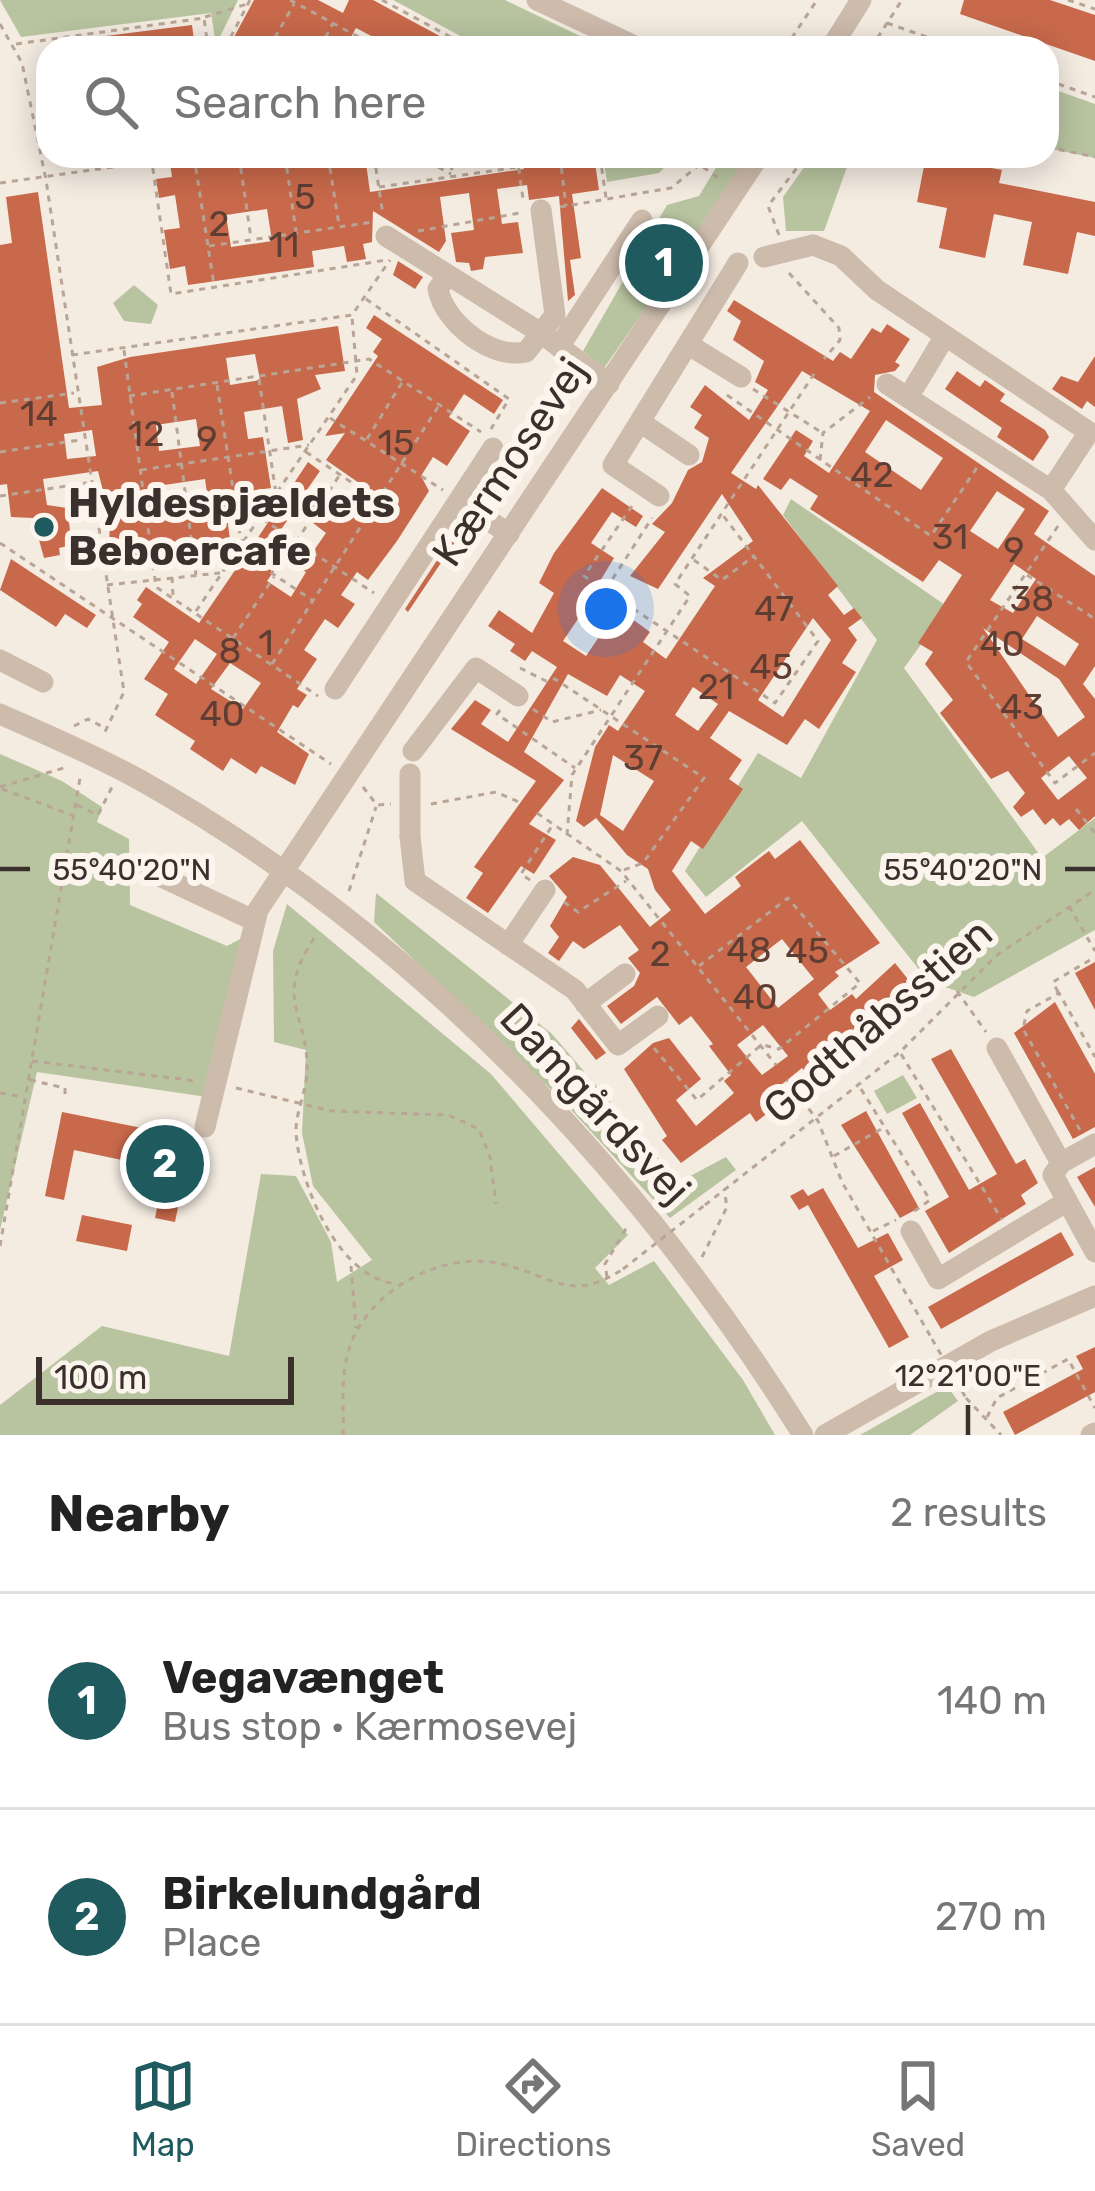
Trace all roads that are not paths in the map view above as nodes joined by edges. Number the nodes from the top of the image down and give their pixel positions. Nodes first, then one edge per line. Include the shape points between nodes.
1 (537, 0) edge
2 (861, 0) edge
3 (614, 36) edge
4 (838, 36) edge
5 (751, 168) edge
6 (533, 211) road end
7 (646, 226) road end
8 (385, 228) road end
9 (705, 240) junction
10 (738, 263) junction
11 (448, 275) junction
12 (945, 336) junction
13 (550, 340) junction
14 (689, 345) junction
15 (610, 384) junction
16 (887, 384) road end
17 (734, 386) road end
18 (915, 386) dead end
19 (640, 422) junction
20 (493, 448) dead end
21 (689, 455) dead end
22 (1051, 490) junction
23 (659, 496) dead end
24 (459, 500) junction
25 (508, 534) junction
26 (1095, 540) edge
27 (0, 660) edge
28 (44, 682) dead end
29 (335, 689) road end
30 (518, 695) road end
31 (0, 713) edge
32 (377, 728) junction
33 (411, 763) junction
34 (282, 869) junction
35 (149, 871) dead end
36 (545, 890) dead end
37 (255, 921) junction
38 (508, 945) junction
39 (626, 974) dead end
40 (585, 1004) junction
41 (658, 1016) dead end
42 (997, 1048) road end
43 (205, 1127) dead end
44 (1092, 1146) edge
45 (1060, 1163) junction
46 (1066, 1202) junction
47 (911, 1231) dead end
48 (1095, 1252) edge
49 (1095, 1296) edge
50 (803, 1435) edge
51 (825, 1435) edge

1 - 3 street
2 - 4 street
5 - 9 street, Kærmosevej
6 - 13 street via 555,315
7 - 13 street
8 - 11 street
9 - 10 street
9 - 15 street, Kærmosevej
10 - 12 street, bridge via 813,245 842,256
10 - 14 street
11 - 13 street
11 - 13 street via 438,290 441,307 502,353
12 - 18 street
12 - 22 street via 1089,432
13 - 15 street
14 - 17 street
14 - 19 street
15 - 25 street, Kærmosevej
16 - 22 street
19 - 21 street
19 - 23 street via 613,465
20 - 24 street
22 - 26 street
24 - 25 street
24 - 29 street
25 - 32 street, Kærmosevej
27 - 28 street
30 - 33 street via 476,668
31 - 34 street, Damgårdsvej via 120,770
32 - 33 street
32 - 34 street, Kærmosevej
33 - 38 street, bridge via 415,881
34 - 37 street
34 - 50 street, Damgårdsvej via 430,990 565,1118 692,1268
35 - 37 street
36 - 38 street
37 - 43 street
38 - 40 street
39 - 40 street
40 - 41 street via 618,1045
42 - 45 street
44 - 45 street
45 - 46 street via 1053,1175
46 - 47 street via 938,1279
46 - 48 street
49 - 51 street via 991,1341

